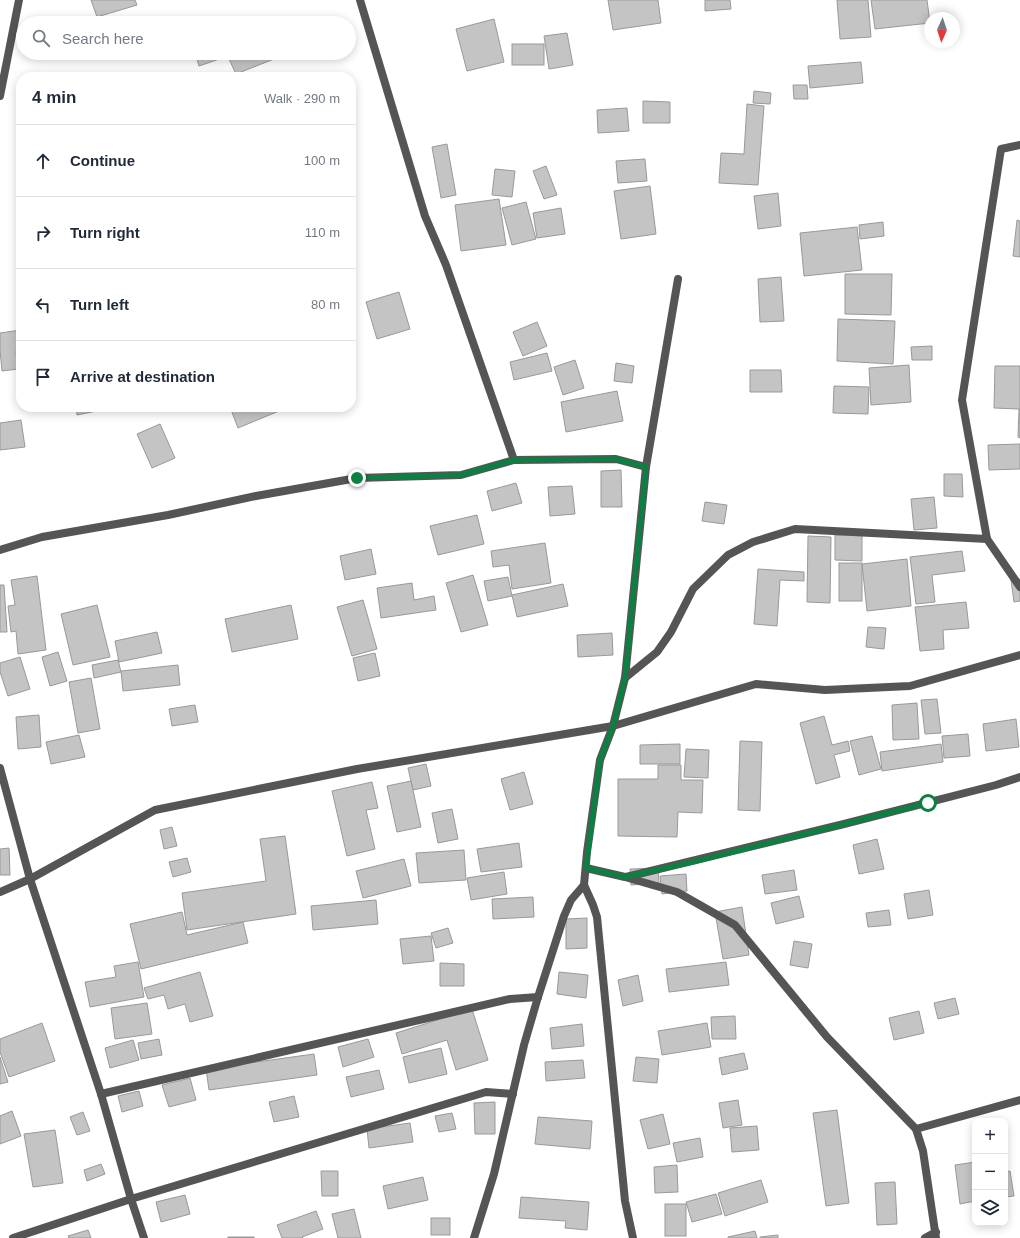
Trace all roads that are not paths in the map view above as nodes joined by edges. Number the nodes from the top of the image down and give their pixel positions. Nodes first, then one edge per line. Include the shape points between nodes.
1 (19, 0) edge
2 (360, 0) edge
3 (0, 96) edge
4 (1020, 144) edge
5 (678, 279) dead end
6 (514, 460) junction
7 (646, 467) junction
8 (987, 539) junction
9 (0, 550) edge
10 (1020, 587) edge
11 (1020, 655) edge
12 (625, 678) junction
13 (613, 726) junction
14 (0, 768) edge
15 (1020, 777) edge
16 (586, 868) junction
17 (625, 877) junction
18 (30, 879) junction
19 (584, 885) junction
20 (0, 892) edge
21 (538, 997) junction
22 (101, 1094) junction
23 (513, 1094) junction
24 (1020, 1100) edge
25 (916, 1129) junction
26 (131, 1199) junction
27 (936, 1235) edge
28 (13, 1238) edge
29 (144, 1238) edge
30 (474, 1238) edge
31 (633, 1238) edge
32 (925, 1238) edge

1 - 3 street
2 - 6 street via 425,216 446,265
4 - 8 street via 1001,149 962,400
5 - 7 street
6 - 7 street via 616,459
6 - 9 street via 461,475 357,478 42,537
7 - 12 street
8 - 10 street
8 - 12 street via 795,529 753,542 728,555 693,589 672,632 657,652
11 - 13 street via 910,686 825,690 756,684
12 - 13 street
13 - 16 street via 600,760
13 - 18 street via 357,769 155,810
14 - 18 street
15 - 17 street via 852,822
16 - 17 street
16 - 19 street
17 - 25 street via 677,892 735,925 827,1037
18 - 20 street
18 - 22 street
19 - 21 street via 571,900 564,916
19 - 31 street via 597,917 625,1201
21 - 22 street via 502,1001
21 - 23 street
22 - 26 street
23 - 26 street via 486,1092
23 - 30 street via 494,1174
24 - 25 street
25 - 27 street via 923,1151
26 - 28 street
26 - 29 street
27 - 32 street

